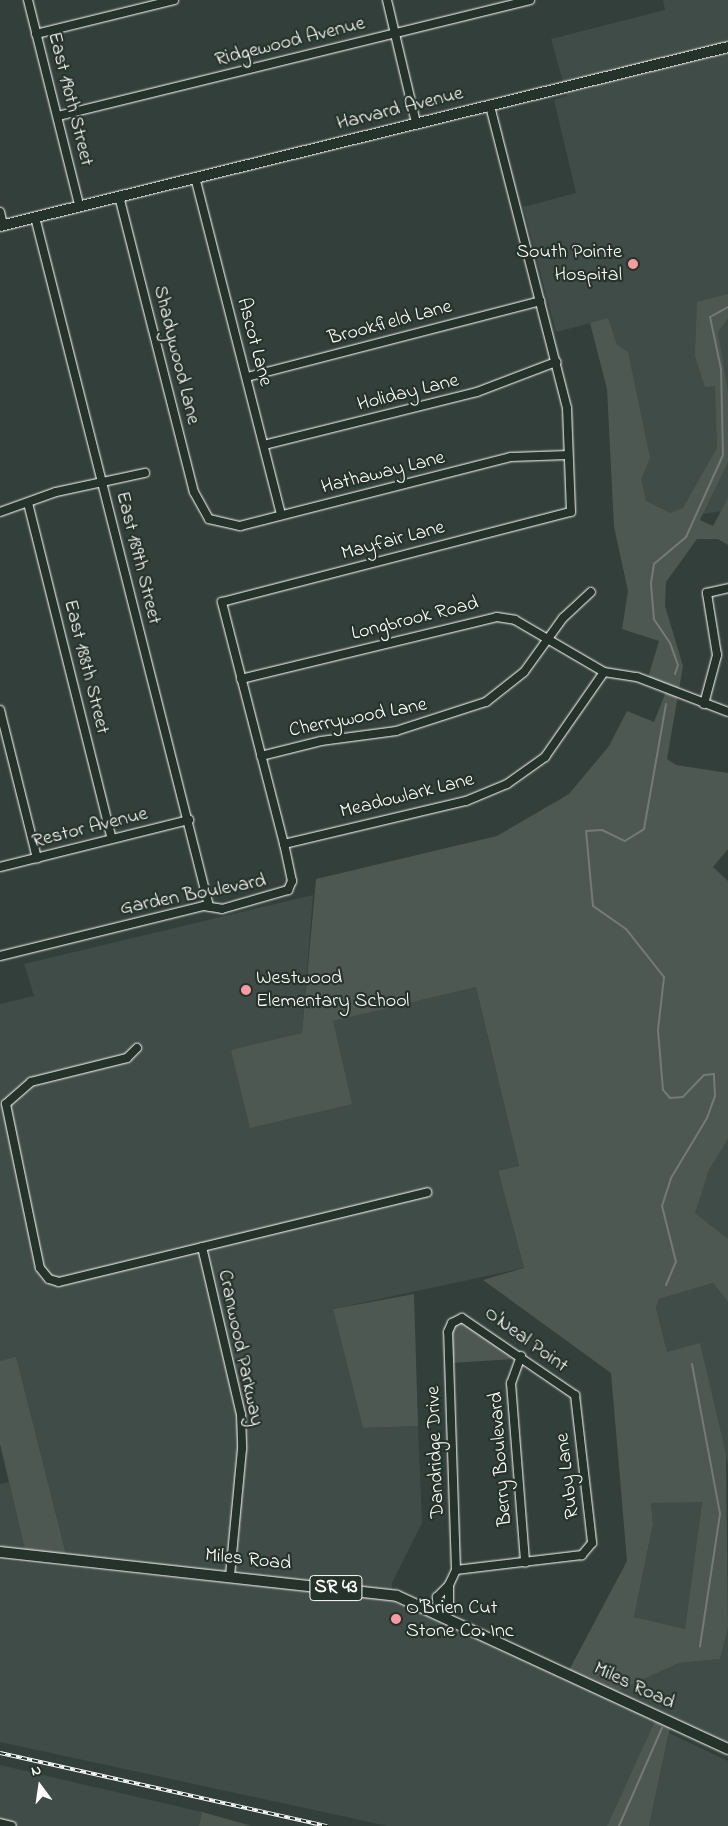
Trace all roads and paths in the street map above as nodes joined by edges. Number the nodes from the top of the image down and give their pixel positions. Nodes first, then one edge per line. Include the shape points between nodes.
1 (28, 0) edge
2 (174, 0) edge
3 (387, 0) edge
4 (530, 0) edge
5 (36, 34) junction
6 (395, 34) junction
7 (728, 47) edge
8 (490, 105) junction
9 (58, 116) junction
10 (416, 123) junction
11 (195, 177) junction
12 (119, 196) junction
13 (79, 206) junction
14 (0, 212) edge
15 (35, 217) junction
16 (2, 225) edge
17 (540, 300) junction
18 (556, 362) junction
19 (247, 378) junction
20 (264, 445) junction
21 (568, 454) junction
22 (145, 473) dead end
23 (102, 482) junction
24 (28, 503) junction
25 (0, 512) edge
26 (281, 516) junction
27 (208, 518) joint
28 (728, 588) edge
29 (591, 592) dead end
30 (222, 602) joint
31 (548, 638) junction
32 (604, 672) junction
33 (242, 679) junction
34 (704, 704) junction
35 (0, 710) edge
36 (728, 712) edge
37 (8, 743) junction
38 (0, 746) edge
39 (261, 756) junction
40 (189, 820) junction
41 (112, 839) junction
42 (284, 844) junction
43 (37, 858) junction
44 (0, 867) edge
45 (209, 906) junction
46 (0, 956) edge
47 (137, 1048) dead end
48 (427, 1192) dead end
49 (202, 1247) junction
50 (456, 1320) joint
51 (520, 1356) junction
52 (575, 1395) joint
53 (0, 1552) edge
54 (525, 1562) junction
55 (456, 1570) junction
56 (230, 1575) junction
57 (449, 1585) junction
58 (439, 1611) junction
59 (728, 1749) edge
60 (0, 1823) edge
61 (12, 1826) edge

1 - 5 street, East 190th Street
2 - 5 street
3 - 6 street
4 - 6 street, Ridgewood Avenue
5 - 9 street, East 190th Street
6 - 9 street, Ridgewood Avenue
6 - 10 street
7 - 8 main road, Harvard Avenue
8 - 10 main road, Harvard Avenue
8 - 17 street
9 - 13 street, East 190th Street
10 - 11 main road, Harvard Avenue
11 - 12 main road, Harvard Avenue
11 - 19 street, Ascot Lane
12 - 13 main road, Harvard Avenue
12 - 27 street, Shadywood Lane via 194,492
13 - 15 main road, Harvard Avenue
14 - 16 street
15 - 16 main road, Harvard Avenue
15 - 23 street, East 189th Street
17 - 18 street
17 - 19 street, Brookfield Lane
18 - 20 street, Holiday Lane via 477,392
18 - 21 street via 569,424
19 - 20 street, Ascot Lane
20 - 26 street, Ascot Lane
21 - 26 street, Hathaway Lane via 511,457
21 - 30 street, Mayfair Lane via 571,512
22 - 23 street
23 - 24 street
23 - 40 street, East 189th Street
24 - 25 street
24 - 41 street, East 188th Street
26 - 27 street, Hathaway Lane via 240,526
28 - 34 street via 707,593 717,656
29 - 31 street, Cherrywood Lane
30 - 33 street, Garden Boulevard
31 - 32 street, Longbrook Road
31 - 33 street, Longbrook Road via 515,620 497,616
31 - 39 street, Cherrywood Lane via 508,688 471,708 396,731 321,741
32 - 34 street, Longbrook Road via 637,677
32 - 42 street, Meadowlark Lane via 545,757 507,784 466,801
33 - 39 street, Garden Boulevard
34 - 36 street, Longbrook Road
35 - 37 street
37 - 38 street
37 - 43 street
39 - 42 street, Garden Boulevard
40 - 41 street, Restor Avenue
40 - 45 street, East 189th Street
41 - 43 street, Restor Avenue
42 - 45 street, Garden Boulevard via 292,881 288,890 222,909
43 - 44 street, Restor Avenue
45 - 46 street, Garden Boulevard
47 - 49 street, Cranwood Parkway via 127,1058 31,1082 6,1104 40,1268 49,1279 60,1282
48 - 49 street, Cranwood Parkway
49 - 56 street, Cranwood Parkway via 241,1414 242,1449
50 - 51 street, O'Neal Point via 472,1320
50 - 55 street, Dandridge Drive via 448,1332
51 - 52 street, O'Neal Point
51 - 54 street, Berry Boulevard via 511,1383
52 - 54 street, Ruby Lane via 592,1540 588,1552
53 - 56 main road, Miles Road / SR 43
54 - 55 street
55 - 57 street, Dandridge Drive
56 - 58 main road, Miles Road / SR 43 via 392,1595
57 - 58 street, Dandridge Drive via 437,1597
57 - 58 street, Dandridge Drive via 452,1597 446,1608
58 - 59 main road, Miles Road / SR 43
60 - 61 street

